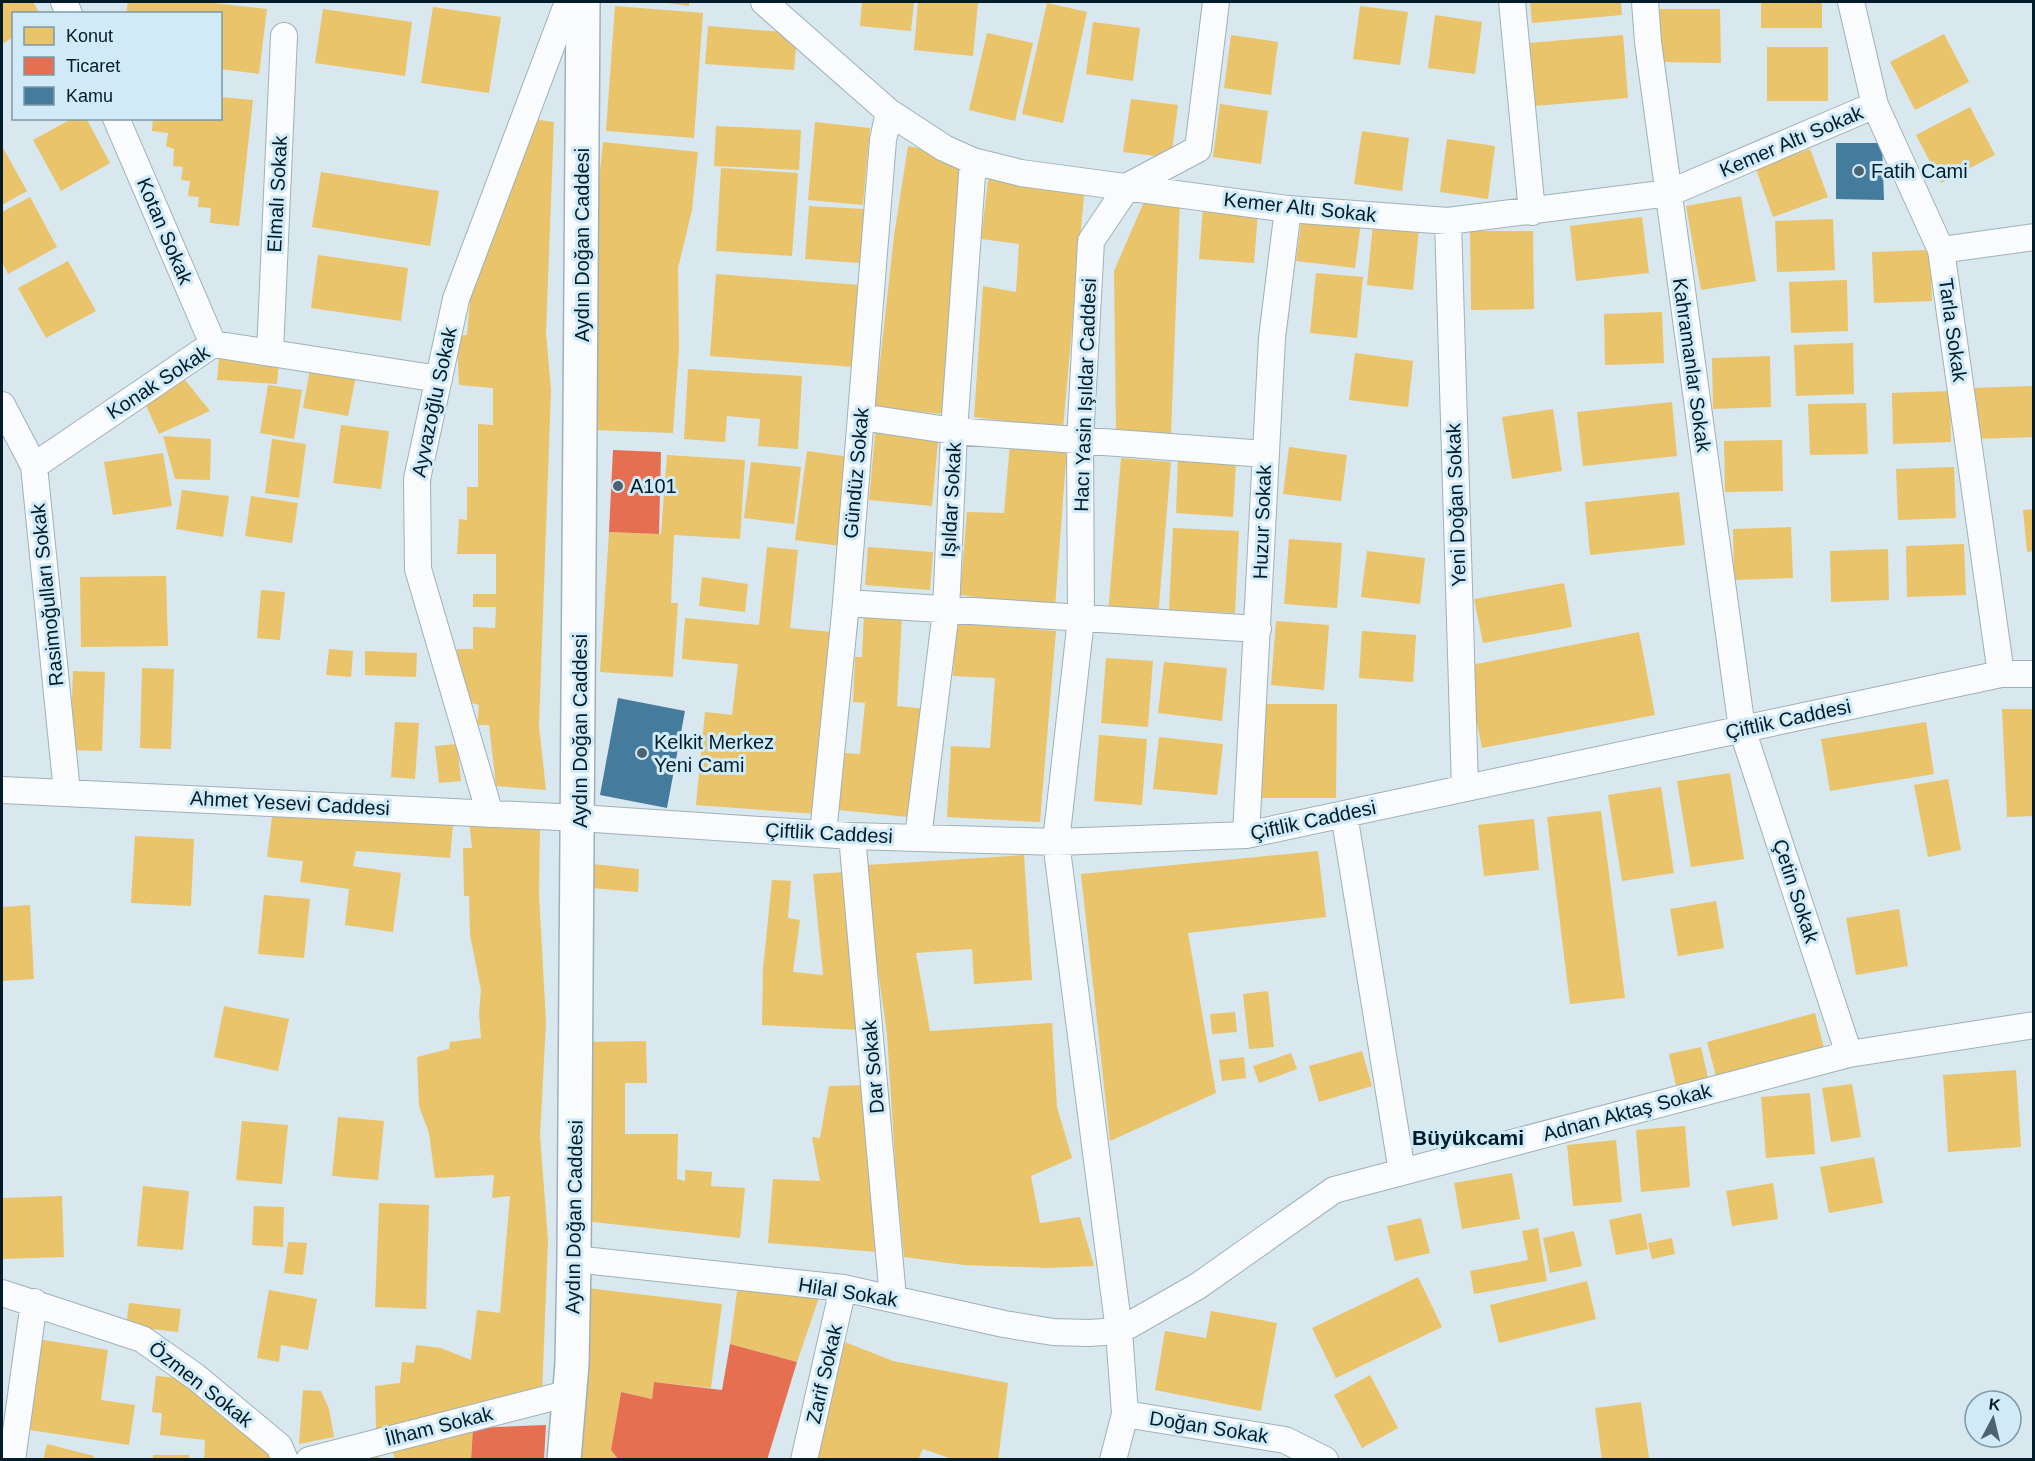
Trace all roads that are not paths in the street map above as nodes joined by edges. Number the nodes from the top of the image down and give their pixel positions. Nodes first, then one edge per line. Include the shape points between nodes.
1 (568, 2) edge
2 (583, 2) edge
3 (764, 2) edge
4 (1216, 2) edge
5 (1512, 2) edge
6 (1646, 2) edge
7 (1851, 2) edge
8 (284, 36) dead end
9 (1875, 105) junction
10 (889, 112) junction
11 (117, 120) edge
12 (972, 160) junction
13 (1128, 186) junction
14 (1668, 193) junction
15 (1288, 209) junction
16 (1532, 212) junction
17 (1448, 221) junction
18 (2034, 237) edge
19 (1941, 250) junction
20 (213, 344) junction
21 (270, 353) junction
22 (439, 379) junction
23 (2, 405) edge
24 (861, 417) junction
25 (954, 430) junction
26 (1080, 441) junction
27 (2, 450) edge
28 (1265, 454) junction
29 (34, 466) junction
30 (846, 603) junction
31 (946, 611) junction
32 (1081, 619) junction
33 (1258, 629) junction
34 (2001, 674) junction
35 (2034, 674) edge
36 (1742, 729) junction
37 (1465, 788) junction
38 (2, 790) edge
39 (67, 792) junction
40 (490, 814) junction
41 (1344, 814) junction
42 (579, 818) junction
43 (823, 834) junction
44 (1246, 835) junction
45 (852, 836) junction
46 (918, 838) junction
47 (1056, 842) junction
48 (2034, 1025) edge
49 (1850, 1054) junction
50 (1402, 1172) junction
51 (574, 1259) junction
52 (843, 1288) junction
53 (2, 1293) edge
54 (893, 1298) junction
55 (34, 1302) junction
56 (1119, 1331) junction
57 (570, 1393) junction
58 (1125, 1414) junction
59 (1282, 1450) edge
60 (12, 1460) edge
61 (285, 1460) edge
62 (309, 1460) edge
63 (564, 1460) edge
64 (804, 1460) edge
65 (1113, 1460) edge
66 (1325, 1460) edge

1 - 22 street, Ayvazoğlu Sokak via 456,298
2 - 42 main road, Aydın Doğan Caddesi
3 - 10 street, Kemer Altı Sokak
4 - 13 street, Hacı Yasin Işıldar Caddesi via 1198,149
5 - 16 street
6 - 14 street, Kahramanlar Sokak
7 - 9 street, Tarla Sokak
8 - 21 street, Elmalı Sokak
9 - 14 street, Kemer Altı Sokak
9 - 19 street, Tarla Sokak
10 - 12 street, Kemer Altı Sokak via 945,148
10 - 24 street, Gündüz Sokak via 883,140
11 - 20 street, Kotan Sokak
12 - 13 street, Kemer Altı Sokak via 1021,173
12 - 25 street, Işıldar Sokak
13 - 15 street, Kemer Altı Sokak
13 - 26 street, Hacı Yasin Işıldar Caddesi via 1091,241
14 - 16 street, Kemer Altı Sokak
14 - 36 street, Kahramanlar Sokak
15 - 17 street, Kemer Altı Sokak
15 - 28 street, Huzur Sokak via 1272,338
16 - 17 street, Kemer Altı Sokak
17 - 37 street, Yeni Doğan Sokak
18 - 19 street
19 - 34 street, Tarla Sokak
20 - 21 street, Konak Sokak
20 - 29 street, Konak Sokak
21 - 22 street, Konak Sokak
22 - 40 street, Ayvazoğlu Sokak via 417,479 418,569
23 - 29 street, Rasimoğulları Sokak
24 - 25 street
24 - 30 street, Gündüz Sokak
25 - 26 street
25 - 31 street, Işıldar Sokak
26 - 28 street
26 - 32 street, Hacı Yasin Işıldar Caddesi
27 - 29 street
28 - 33 street, Huzur Sokak
29 - 39 street, Rasimoğulları Sokak
30 - 31 street
30 - 43 street, Gündüz Sokak
31 - 32 street
31 - 46 street, Işıldar Sokak
32 - 33 street
32 - 47 street, Hacı Yasin Işıldar Caddesi
33 - 44 street, Huzur Sokak
34 - 35 street, Çiftlik Caddesi
34 - 36 street, Çiftlik Caddesi
36 - 37 street, Çiftlik Caddesi
36 - 49 street, Çetin Sokak
37 - 41 street, Çiftlik Caddesi
38 - 39 street, Ahmet Yesevi Caddesi
39 - 40 street, Ahmet Yesevi Caddesi
40 - 42 street, Ahmet Yesevi Caddesi
41 - 44 street, Çiftlik Caddesi
41 - 50 street
42 - 43 street, Çiftlik Caddesi
42 - 51 main road, Aydın Doğan Caddesi
43 - 45 street, Çiftlik Caddesi
44 - 47 street, Çiftlik Caddesi
45 - 46 street, Çiftlik Caddesi
45 - 54 street, Dar Sokak
46 - 47 street, Çiftlik Caddesi
47 - 56 street, Hacı Yasin Işıldar Caddesi
48 - 49 street, Adnan Aktaş Sokak
49 - 50 street, Adnan Aktaş Sokak
50 - 56 street, Adnan Aktaş Sokak via 1335,1190 1198,1286
51 - 52 street, Hilal Sokak
51 - 57 main road, Aydın Doğan Caddesi
52 - 54 street, Hilal Sokak
52 - 64 street, Zarif Sokak
53 - 55 street, Özmen Sokak
54 - 56 street, Hilal Sokak via 1043,1330
55 - 60 street
55 - 61 street, Özmen Sokak via 142,1339 196,1377 279,1446
56 - 58 street, Hacı Yasin Işıldar Caddesi
57 - 62 street, İlham Sokak
57 - 63 main road, Aydın Doğan Caddesi
58 - 59 street, Doğan Sokak
58 - 65 street, Hacı Yasin Işıldar Caddesi
59 - 66 street, Doğan Sokak

